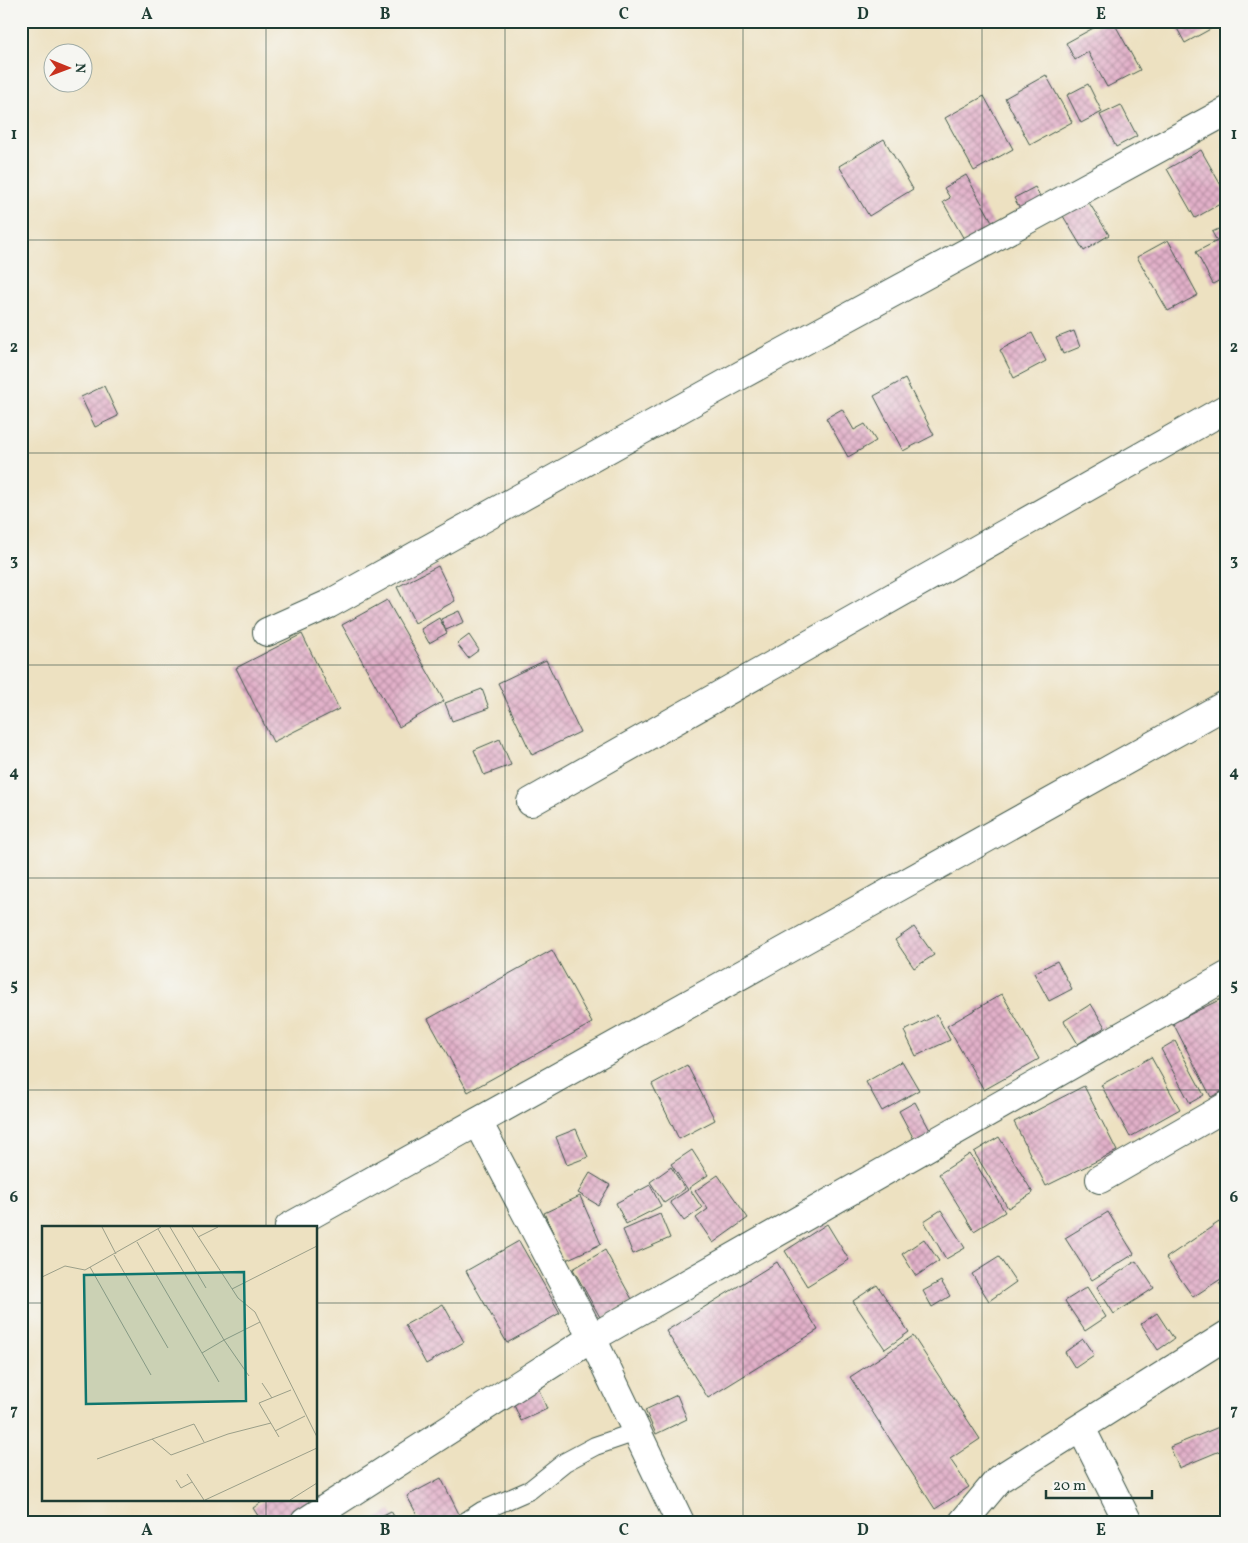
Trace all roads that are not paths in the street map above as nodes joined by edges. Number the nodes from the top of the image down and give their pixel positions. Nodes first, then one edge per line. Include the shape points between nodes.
1 (1227, 110) edge
2 (1227, 408) edge
3 (267, 632) dead end
4 (1227, 704) edge
5 (531, 802) dead end
6 (1227, 976) edge
7 (1227, 1106) edge
8 (478, 1122) junction
9 (1100, 1179) dead end
10 (292, 1226) edge
11 (1227, 1335) edge
12 (592, 1338) junction
13 (1081, 1428) junction
14 (636, 1432) junction
15 (305, 1522) edge
16 (465, 1522) edge
17 (680, 1522) edge
18 (963, 1522) edge
19 (1128, 1522) edge

1 - 3 street via 329,604
2 - 5 street
4 - 8 street
6 - 12 street
7 - 9 street
8 - 10 street
8 - 12 street
11 - 13 street
12 - 14 street
12 - 15 street
13 - 18 street via 999,1479
13 - 19 street
14 - 16 lane via 596,1446 565,1462 530,1490
14 - 17 street

